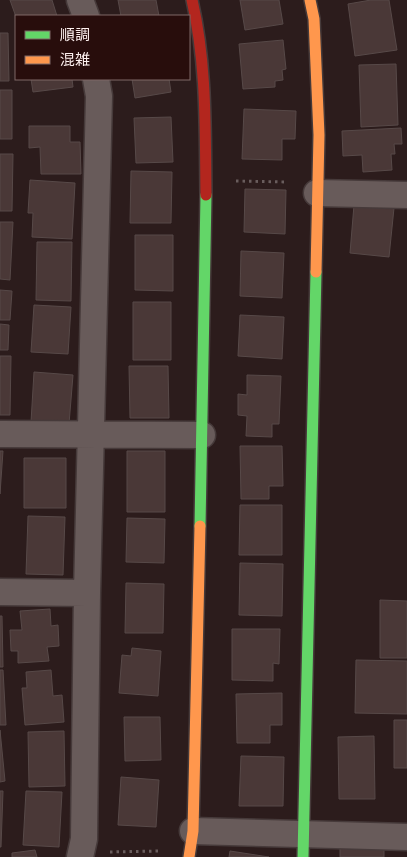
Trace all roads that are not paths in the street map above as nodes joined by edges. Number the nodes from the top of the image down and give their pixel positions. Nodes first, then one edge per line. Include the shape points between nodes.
1 (80, 0) edge
2 (192, 0) edge
3 (310, 0) edge
4 (86, 15) edge
5 (96, 80) edge
6 (318, 187) junction
7 (407, 195) edge
8 (0, 434) edge
9 (91, 434) junction
10 (202, 435) junction
11 (0, 592) edge
12 (87, 593) junction
13 (192, 831) junction
14 (407, 837) edge
15 (304, 845) edge
16 (81, 854) edge
17 (189, 857) edge

1 - 4 street
2 - 10 street via 201,40 206,104 208,236
3 - 6 street via 314,19 319,135
5 - 9 street via 99,96
6 - 7 street
6 - 15 street
8 - 9 street
9 - 10 street
9 - 12 street
10 - 13 street
11 - 12 street
12 - 16 street via 84,839
13 - 15 street
13 - 17 street
14 - 15 street

